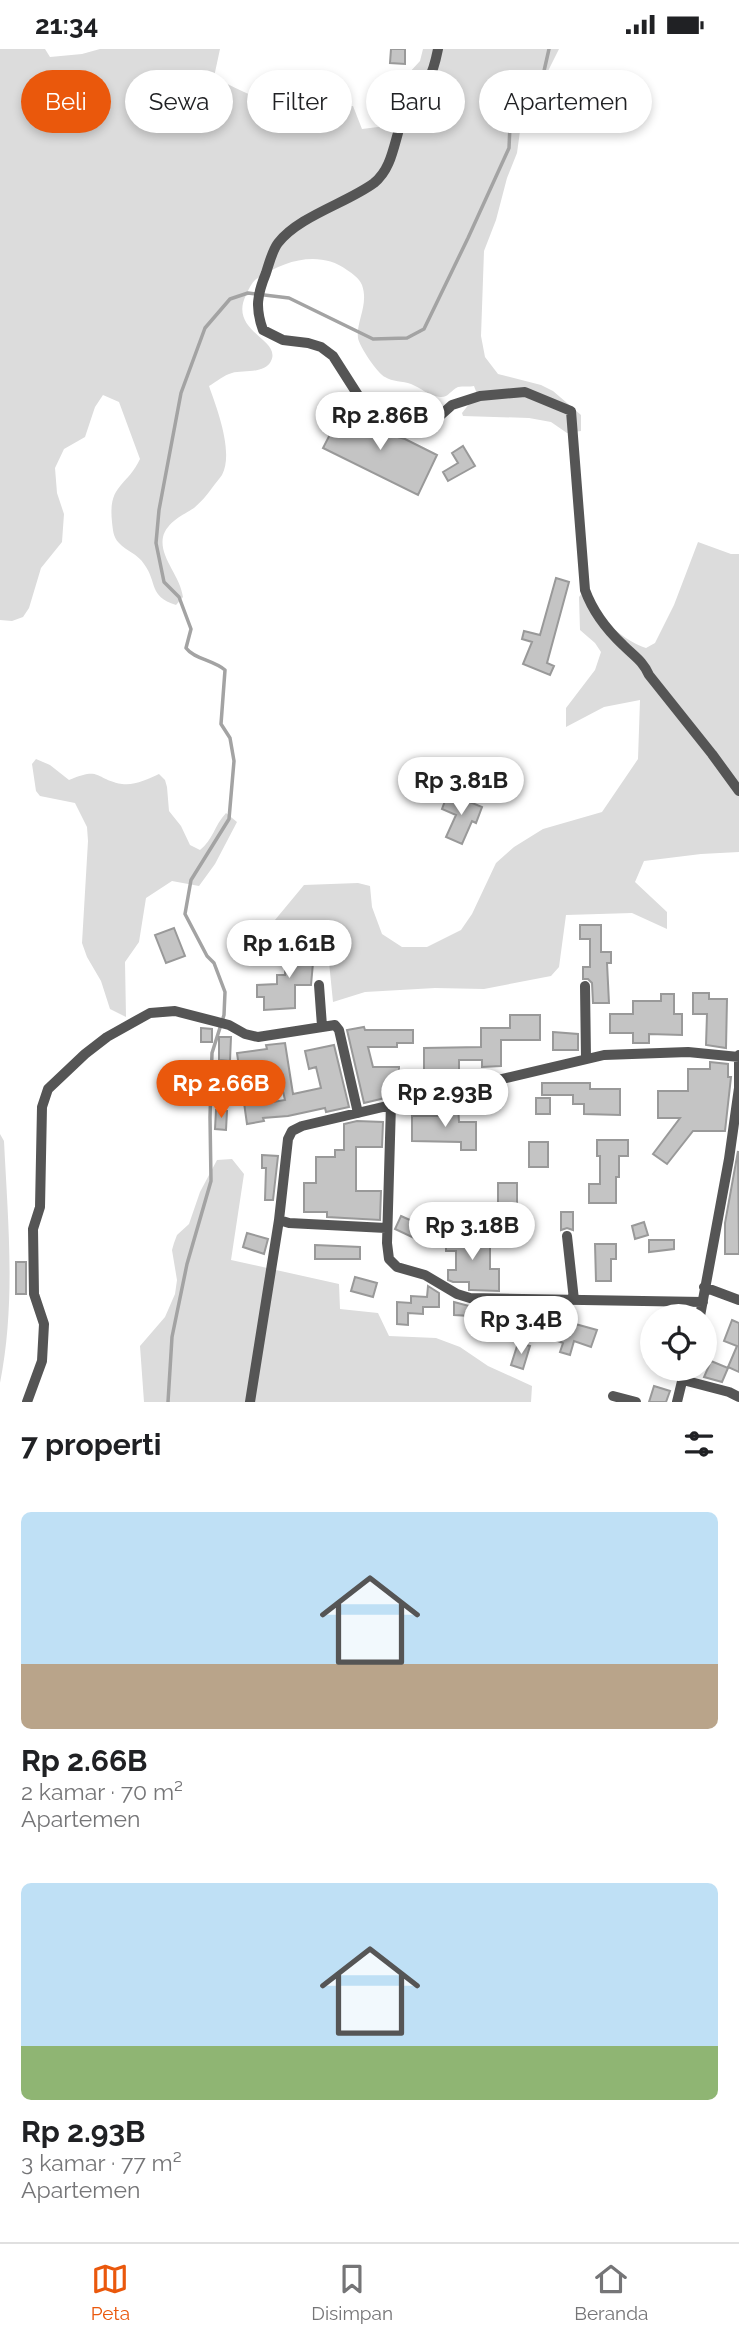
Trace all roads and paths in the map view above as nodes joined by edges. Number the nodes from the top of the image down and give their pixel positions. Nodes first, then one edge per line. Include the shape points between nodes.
1 (438, 49) edge
2 (739, 791) edge
3 (319, 985) dead end
4 (585, 986) dead end
5 (322, 1026) junction
6 (739, 1056) edge
7 (586, 1058) junction
8 (391, 1104) junction
9 (358, 1113) junction
10 (279, 1220) junction
11 (386, 1228) junction
12 (567, 1236) dead end
13 (704, 1287) junction
14 (574, 1300) junction
15 (739, 1300) edge
16 (704, 1302) joint
17 (682, 1381) edge
18 (702, 1381) edge
19 (613, 1396) dead end
20 (739, 1397) edge
21 (27, 1402) edge
22 (250, 1402) edge
23 (636, 1402) edge
24 (677, 1402) edge

1 - 2 street via 428,80 405,114 388,166 374,183 299,225 278,244 257,300 263,330 283,340 321,347 333,356 370,414 399,431 424,429 452,405 480,396 525,392 571,411 585,590 593,610 644,663
3 - 5 street
4 - 7 street
5 - 9 street via 335,1025 339,1030
5 - 21 street via 263,1037 175,1011 150,1013 107,1037 55,1081 45,1095 41,1119 40,1207 33,1229 34,1294 44,1324 42,1361
6 - 7 street via 653,1052
6 - 13 street via 729,1159
7 - 8 street
8 - 9 street
8 - 11 street
9 - 10 street via 302,1126 289,1135
10 - 11 street
10 - 22 street
11 - 14 street via 392,1263 465,1297
12 - 14 street
13 - 15 street
13 - 16 street
14 - 16 street
17 - 24 street
18 - 20 street
19 - 23 street

